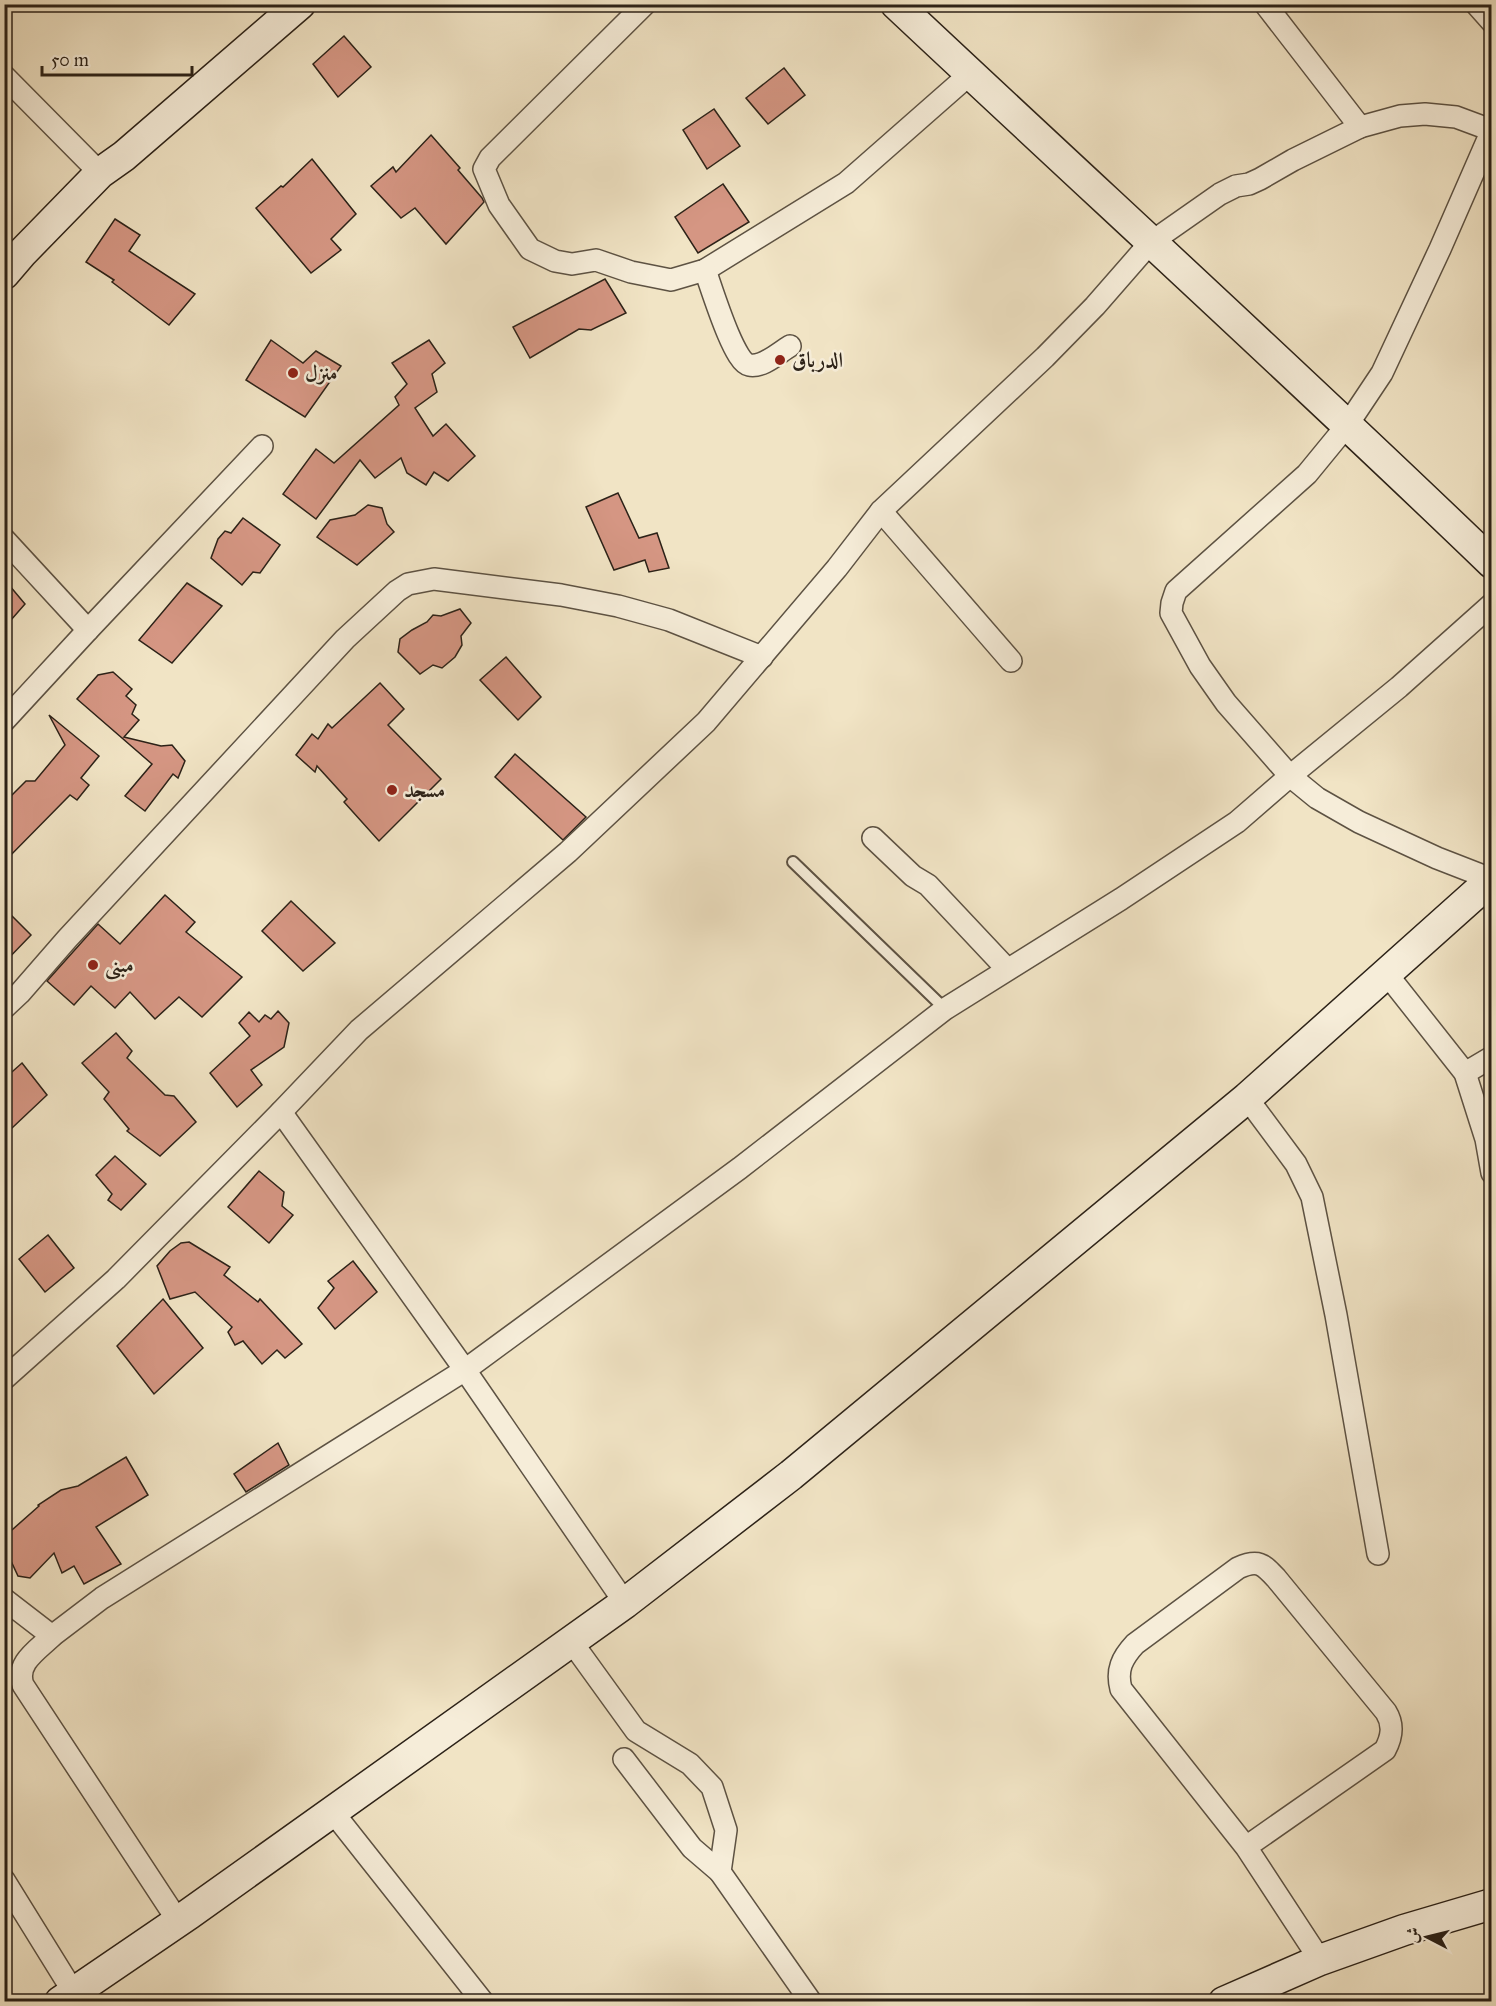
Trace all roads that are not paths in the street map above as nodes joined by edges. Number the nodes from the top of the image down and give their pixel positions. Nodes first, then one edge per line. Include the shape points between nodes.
1 (300, 4) edge
2 (645, 4) edge
3 (896, 4) edge
4 (1265, 4) edge
5 (1476, 4) edge
6 (1491, 22) edge
7 (970, 74) junction
8 (4, 76) edge
9 (1360, 127) junction
10 (1491, 130) edge
11 (100, 172) junction
12 (1150, 243) junction
13 (705, 270) junction
14 (4, 274) edge
15 (790, 345) dead end
16 (1348, 424) junction
17 (262, 446) dead end
18 (881, 511) junction
19 (4, 539) edge
20 (1491, 563) edge
21 (1491, 604) edge
22 (88, 630) junction
23 (762, 657) junction
24 (1011, 661) dead end
25 (4, 721) edge
26 (1290, 776) junction
27 (873, 838) dead end
28 (793, 862) dead end
29 (1491, 879) edge
30 (1006, 969) junction
31 (1386, 973) junction
32 (4, 1008) edge
33 (945, 1009) junction
34 (1491, 1057) edge
35 (1465, 1073) junction
36 (1247, 1098) junction
37 (281, 1112) junction
38 (1491, 1173) edge
39 (465, 1370) junction
40 (4, 1379) edge
41 (1378, 1554) dead end
42 (4, 1599) edge
43 (625, 1603) junction
44 (52, 1636) junction
45 (571, 1641) junction
46 (624, 1759) dead end
47 (332, 1811) junction
48 (1246, 1847) junction
49 (720, 1872) junction
50 (4, 1880) edge
51 (1491, 1904) edge
52 (178, 1921) junction
53 (1320, 1960) junction
54 (67, 1997) edge
55 (483, 2001) edge
56 (811, 2001) edge
57 (1224, 2001) edge

1 - 11 street via 124,156
2 - 13 street via 490,158 484,169 499,205 530,249 555,261 572,264 596,260 671,280
3 - 7 street
4 - 9 street
5 - 6 street
7 - 12 street
7 - 13 street via 846,183
8 - 11 street
9 - 10 street via 1425,114 1456,117
9 - 12 street via 1260,179 1220,194
10 - 16 street via 1382,373
11 - 14 street
12 - 16 street
12 - 18 street via 1045,357
13 - 15 street via 742,362 761,364
16 - 20 street
16 - 26 street via 1307,474 1176,591 1172,603 1171,613 1200,666 1226,703
17 - 22 street
18 - 23 street
18 - 24 street
19 - 22 street
21 - 26 street via 1399,687
22 - 25 street
23 - 32 street via 669,620 607,604 434,579 408,584 345,639
23 - 37 street via 706,722 638,788 359,1030
26 - 29 street via 1317,798 1359,822
26 - 30 street via 1237,822
27 - 30 street via 928,885
28 - 33 lane
29 - 31 street
30 - 33 street
31 - 35 street
31 - 36 street
33 - 39 street via 740,1168
34 - 35 street
35 - 38 street via 1486,1139
36 - 41 street via 1296,1164 1312,1197
36 - 43 street via 791,1475
37 - 39 street
37 - 40 street via 116,1279
39 - 43 street
39 - 44 street via 102,1599
42 - 44 street
43 - 45 street
44 - 52 street via 22,1664 23,1685
45 - 47 street
45 - 49 street via 636,1731 690,1764 712,1787 726,1830
46 - 49 street via 692,1848
47 - 52 street
47 - 55 street
48 - 48 street via 1385,1750 1392,1734 1386,1712 1276,1578 1257,1563 1238,1568 1135,1644 1120,1665 1118,1679 1121,1689
48 - 53 street
49 - 56 street
50 - 54 street
51 - 53 street
52 - 54 street
53 - 57 street

